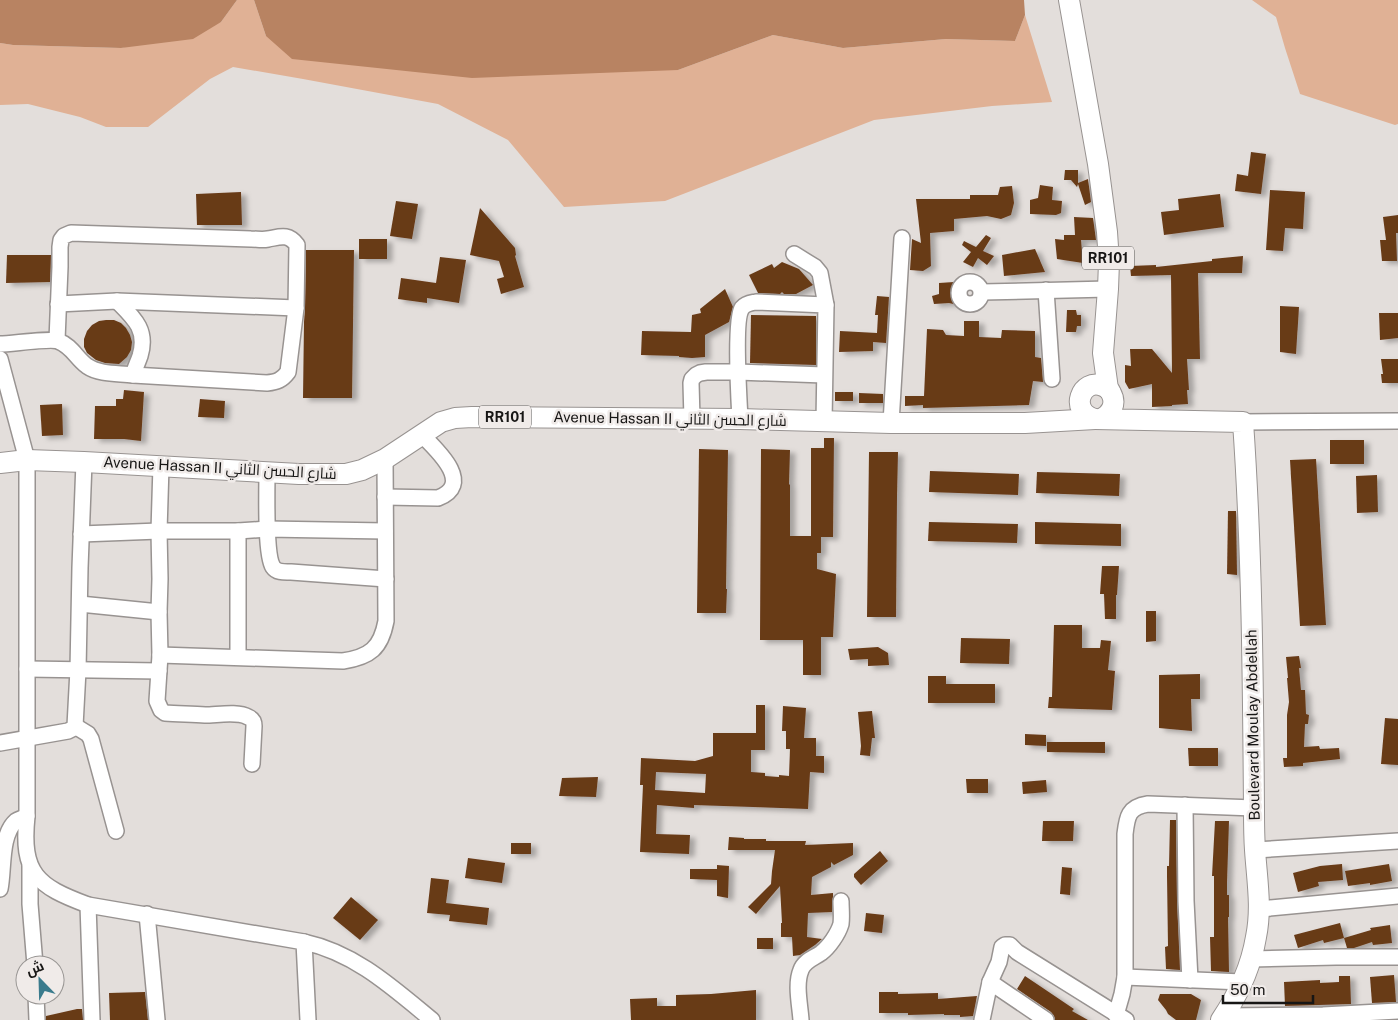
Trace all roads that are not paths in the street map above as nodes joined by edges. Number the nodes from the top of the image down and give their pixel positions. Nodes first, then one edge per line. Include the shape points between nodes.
1 (1069, 0) edge
2 (902, 238) dead end
3 (794, 254) dead end
4 (1108, 289) junction
5 (1046, 290) junction
6 (982, 292) dead end
7 (117, 302) junction
8 (58, 304) junction
9 (826, 305) junction
10 (296, 308) junction
11 (56, 340) junction
12 (0, 344) edge
13 (1103, 353) junction
14 (0, 359) edge
15 (738, 372) junction
16 (133, 375) junction
17 (824, 375) junction
18 (1052, 379) dead end
19 (1110, 392) junction
20 (1081, 395) junction
21 (692, 419) junction
22 (740, 419) junction
23 (1098, 419) junction
24 (824, 421) junction
25 (1150, 421) junction
26 (892, 422) junction
27 (1243, 422) junction
28 (1398, 422) edge
29 (1025, 423) junction
30 (422, 434) junction
31 (385, 459) junction
32 (27, 460) junction
33 (84, 462) junction
34 (0, 463) edge
35 (161, 466) junction
36 (267, 472) junction
37 (385, 497) junction
38 (267, 529) junction
39 (159, 531) junction
40 (238, 531) junction
41 (385, 531) junction
42 (81, 534) junction
43 (386, 579) junction
44 (80, 604) junction
45 (158, 612) junction
46 (160, 655) junction
47 (238, 657) junction
48 (28, 668) junction
49 (78, 670) junction
50 (159, 671) junction
51 (75, 726) junction
52 (27, 738) junction
53 (0, 743) edge
54 (252, 764) dead end
55 (1185, 805) junction
56 (1254, 808) junction
57 (27, 816) junction
58 (116, 832) dead end
59 (1398, 841) edge
60 (1255, 850) junction
61 (30, 866) junction
62 (0, 889) edge
63 (1398, 896) edge
64 (842, 901) dead end
65 (88, 905) junction
66 (1260, 909) junction
67 (147, 914) junction
68 (304, 942) junction
69 (34, 955) edge
70 (1398, 957) edge
71 (1251, 959) junction
72 (1125, 977) junction
73 (1190, 980) junction
74 (990, 982) junction
75 (1242, 982) junction
76 (36, 1005) edge
77 (1398, 1011) edge
78 (1121, 1017) edge
79 (1335, 1017) edge
80 (1222, 1018) edge
81 (37, 1020) edge
82 (92, 1020) edge
83 (157, 1020) edge
84 (308, 1020) edge
85 (432, 1020) edge
86 (801, 1020) edge
87 (982, 1020) edge
88 (1046, 1020) edge

1 - 4 main road, RR101 via 1098,164 1109,262
2 - 26 street
3 - 9 street via 820,273
4 - 5 street
4 - 13 main road, RR101
5 - 6 street
5 - 18 street
7 - 8 street
7 - 10 street
7 - 16 street via 141,332 140,355
8 - 10 street via 61,240 71,233 251,239 280,236 293,239 297,244
8 - 11 street
9 - 15 street via 756,302 743,307 739,316
9 - 17 street
10 - 16 street via 288,372 276,382
11 - 12 street
11 - 16 street via 69,346 88,367 98,372
13 - 19 main road, RR101
13 - 20 main road, RR101
14 - 32 street
15 - 17 street
15 - 21 street via 706,372 692,379
15 - 22 street
17 - 24 street
19 - 20 main road, RR101 via 1104,386 1095,385
19 - 23 main road, RR101 via 1114,400 1111,412
19 - 25 main road
20 - 23 main road via 1082,412
20 - 29 main road, Avenue Hassan II شارع الحسن الثاني / RR101
21 - 22 main road, Avenue Hassan II شارع الحسن الثاني / RR101
21 - 30 main road, Avenue Hassan II شارع الحسن الثاني / RR101 via 472,417 448,419
22 - 24 main road, Avenue Hassan II شارع الحسن الثاني / RR101
23 - 25 main road, Avenue Hassan II شارع الحسن الثاني
23 - 29 main road, Avenue Hassan II شارع الحسن الثاني / RR101
24 - 26 main road, Avenue Hassan II شارع الحسن الثاني / RR101
25 - 27 main road, Avenue Hassan II شارع الحسن الثاني
26 - 29 main road, Avenue Hassan II شارع الحسن الثاني / RR101
27 - 28 street
27 - 56 main road, Boulevard Moulay Abdellah via 1248,497
30 - 31 main road, Avenue Hassan II شارع الحسن الثاني / RR101
30 - 37 street via 450,466 452,488 438,498
31 - 36 main road, Avenue Hassan II شارع الحسن الثاني / RR101 via 346,474
31 - 37 street
32 - 33 main road, Avenue Hassan II شارع الحسن الثاني / RR101
32 - 34 main road, Avenue Hassan II شارع الحسن الثاني / RR101
32 - 48 street
33 - 35 main road, Avenue Hassan II شارع الحسن الثاني / RR101
33 - 42 street
35 - 36 main road, Avenue Hassan II شارع الحسن الثاني / RR101
35 - 39 street
36 - 38 street
37 - 41 street
38 - 40 street
38 - 41 street
38 - 43 street via 270,559 276,570
39 - 40 street
39 - 42 street
39 - 45 street
40 - 47 street
41 - 43 street
42 - 44 street
43 - 47 street via 384,632 372,651 362,657 343,661
44 - 45 street
44 - 49 street
45 - 46 street
46 - 47 street
46 - 50 street
48 - 49 street
48 - 52 street
49 - 50 street
49 - 51 street
50 - 54 street via 157,701 161,710 244,715 251,719 254,726
51 - 52 street via 68,731
51 - 58 street via 91,739
52 - 53 street
52 - 57 street
55 - 56 street
55 - 72 street via 1142,805 1133,809 1127,819
55 - 73 street
56 - 60 main road, Boulevard Moulay Abdellah
57 - 61 street
57 - 62 street via 10,829 5,842
59 - 60 street
60 - 66 main road, Boulevard Moulay Abdellah
61 - 65 street via 39,880 52,890
61 - 69 street
63 - 66 street
64 - 86 street via 841,924 831,942 801,969 798,986
65 - 67 street
65 - 82 street
66 - 71 main road, Boulevard Moulay Abdellah
67 - 68 street
67 - 83 street
68 - 84 street
68 - 85 street via 332,950 360,965
70 - 71 street
71 - 75 main road, Boulevard Moulay Abdellah
72 - 73 street
72 - 78 street
73 - 75 street
74 - 78 street via 1002,947 1010,945
74 - 87 street
74 - 88 street
75 - 80 main road, Boulevard Moulay Abdellah
76 - 81 street
77 - 79 street
79 - 80 street

